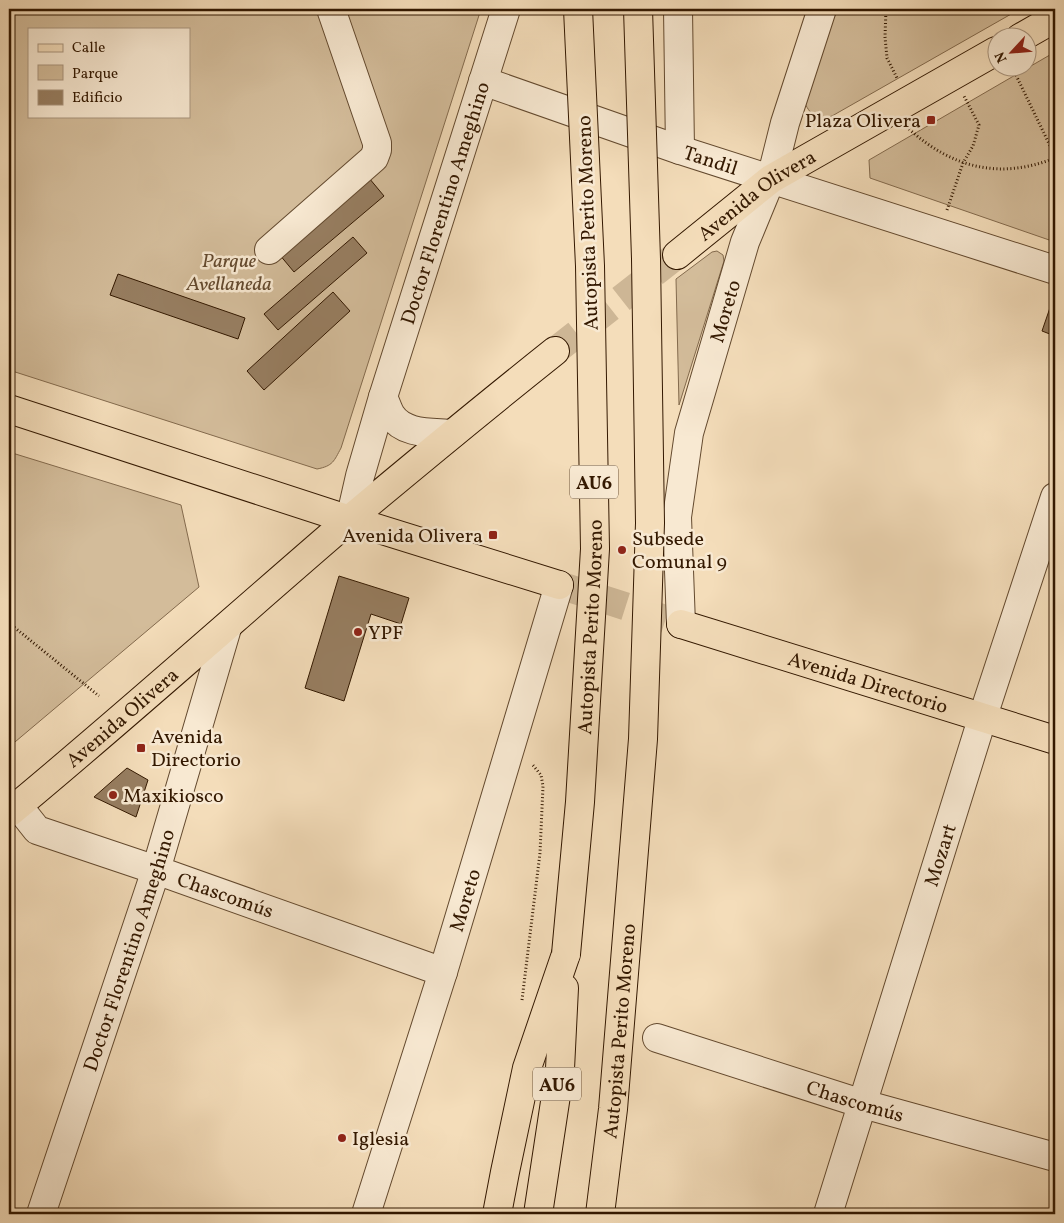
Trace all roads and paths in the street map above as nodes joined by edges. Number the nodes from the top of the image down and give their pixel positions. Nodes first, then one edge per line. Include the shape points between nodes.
1 (331, 9) edge
2 (506, 9) edge
3 (578, 9) edge
4 (638, 9) edge
5 (678, 9) edge
6 (822, 9) edge
7 (886, 9) edge
8 (1055, 18) edge
9 (1036, 29) edge
10 (986, 57) edge
11 (887, 58) dead end
12 (954, 76) junction
13 (1017, 78) edge
14 (483, 81) junction
15 (909, 129) dead end
16 (680, 150) junction
17 (1055, 157) edge
18 (963, 163) junction
19 (771, 179) junction
20 (940, 232) junction
21 (269, 250) dead end
22 (677, 255) tunnel mouth
23 (1055, 270) edge
24 (556, 351) tunnel mouth
25 (383, 397) junction
26 (9, 409) edge
27 (452, 434) junction
28 (1055, 496) edge
29 (350, 520) junction
30 (559, 585) joint
31 (9, 623) edge
32 (681, 624) joint
33 (227, 628) junction
34 (99, 696) dead end
35 (983, 716) junction
36 (1055, 740) edge
37 (509, 755) junction
38 (13, 809) edge
39 (156, 870) junction
40 (566, 954) junction
41 (443, 972) junction
42 (521, 1007) dead end
43 (656, 1038) dead end
44 (863, 1104) junction
45 (1055, 1157) edge
46 (41, 1214) edge
47 (366, 1214) edge
48 (497, 1214) edge
49 (538, 1214) edge
50 (600, 1214) edge
51 (828, 1214) edge

1 - 21 street via 377,150 374,158
2 - 14 street, Doctor Florentino Ameghino
3 - 40 main road, Autopista Perito Moreno / AU6, bridge via 590,266 595,548 580,802
4 - 50 main road, Autopista Perito Moreno, bridge via 650,533 643,738 613,1109
5 - 16 street
6 - 19 street, Moreto via 784,123
7 - 11 path
8 - 9 main road
10 - 12 main road, Avenida Olivera
12 - 18 path via 978,125 973,146
12 - 19 main road, Avenida Olivera
13 - 17 path
14 - 16 street, Tandil
14 - 25 street, Doctor Florentino Ameghino
15 - 18 path via 943,155
16 - 19 street, Tandil
17 - 18 path via 1026,167 1005,169
18 - 20 path
19 - 20 street, Tandil
19 - 22 main road, Avenida Olivera
19 - 32 street, Moreto via 744,242 689,433 676,517
20 - 23 street, Tandil
24 - 27 main road, Avenida Olivera
25 - 27 street via 392,416 403,426 417,432
25 - 29 street, Doctor Florentino Ameghino
26 - 29 main road
27 - 29 main road, Avenida Olivera
28 - 35 street, Mozart
29 - 30 main road
29 - 33 main road, Avenida Olivera
30 - 37 street, Moreto
31 - 34 path
32 - 35 main road, Avenida Directorio
33 - 38 main road, Avenida Olivera
33 - 39 street, Doctor Florentino Ameghino
35 - 36 main road, Avenida Directorio
35 - 44 street, Mozart
37 - 41 street, Moreto
37 - 42 path via 534,765 543,786 540,853
38 - 39 street, Chascomús via 37,830
39 - 41 street, Chascomús
39 - 46 street, Doctor Florentino Ameghino
40 - 48 main road via 527,1068
40 - 49 main road, Autopista Perito Moreno / AU6 via 560,1069
41 - 47 street, Moreto
43 - 44 street, Chascomús
44 - 45 street, Chascomús
44 - 51 street, Mozart

